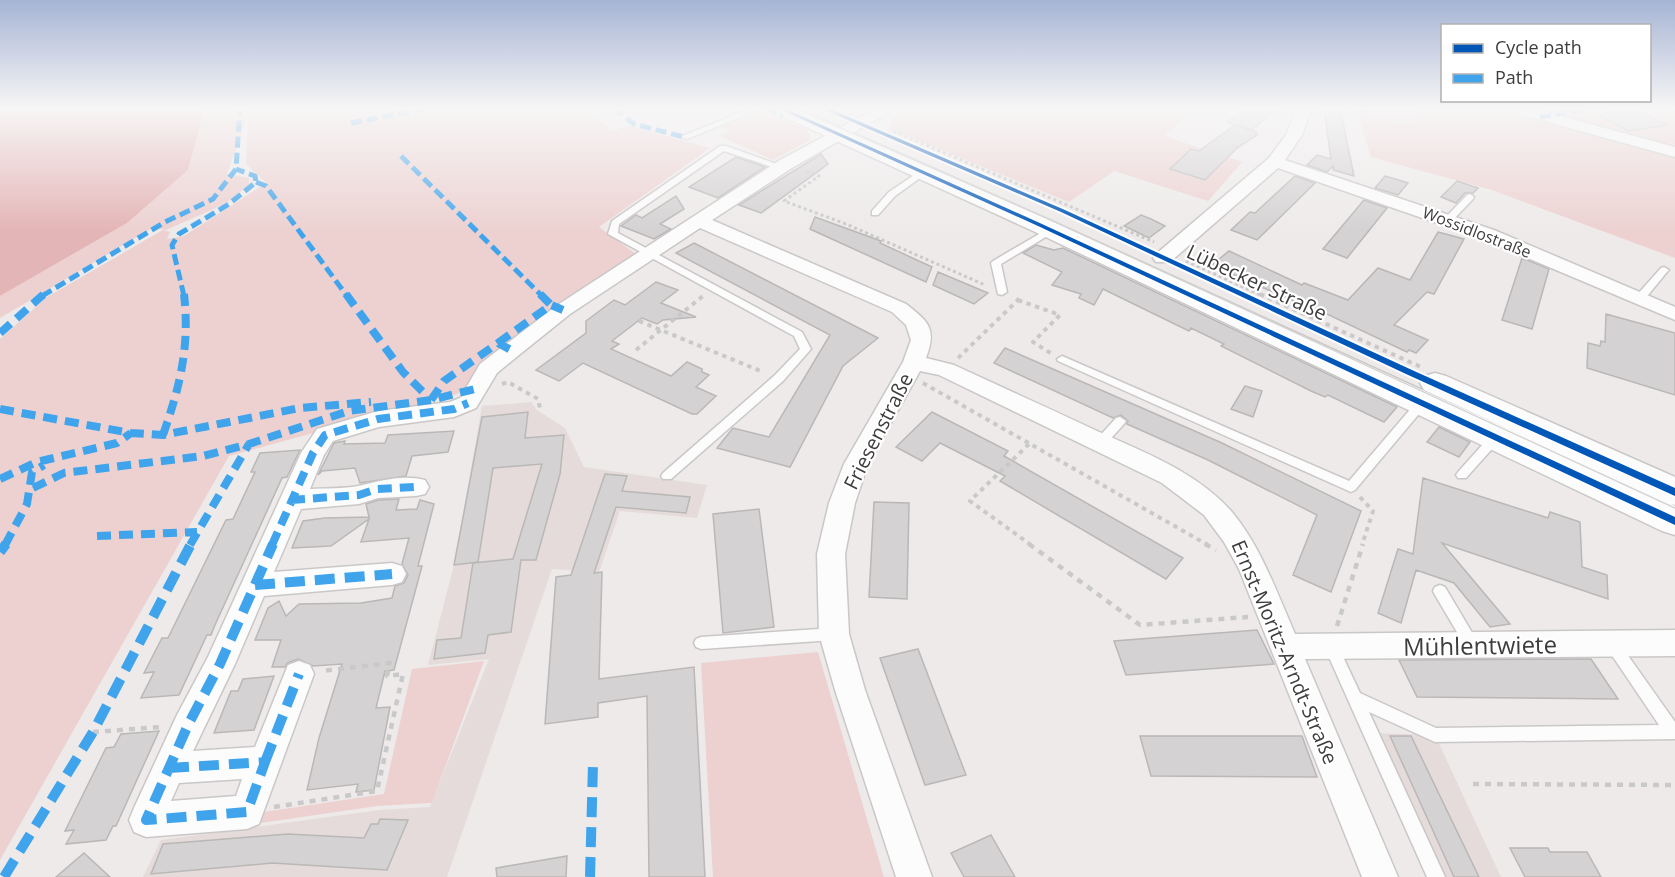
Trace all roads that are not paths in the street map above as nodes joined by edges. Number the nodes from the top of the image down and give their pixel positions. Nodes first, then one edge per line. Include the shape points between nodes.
1 (722, 149) edge
2 (726, 149) edge
3 (820, 149) edge
4 (883, 149) edge
5 (899, 149) edge
6 (1284, 149) edge
7 (1275, 162) junction
8 (791, 168) junction
9 (923, 173) junction
10 (1470, 197) dead end
11 (875, 213) dead end
12 (1062, 216) junction
13 (1448, 220) junction
14 (699, 221) junction
15 (648, 254) junction
16 (1166, 256) junction
17 (1664, 270) dead end
18 (1002, 292) road end
19 (1640, 298) junction
20 (1675, 314) edge
21 (1062, 359) road end
22 (925, 375) junction
23 (1423, 402) junction
24 (1120, 421) dead end
25 (1496, 437) junction
26 (1101, 442) junction
27 (1462, 475) dead end
28 (668, 476) dead end
29 (416, 487) dead end
30 (1675, 492) edge
31 (291, 500) junction
32 (1675, 521) edge
33 (392, 574) dead end
34 (255, 585) junction
35 (1440, 591) dead end
36 (834, 634) junction
37 (701, 643) dead end
38 (1611, 643) junction
39 (1675, 643) edge
40 (1472, 645) junction
41 (1331, 646) junction
42 (1284, 647) junction
43 (299, 674) road end
44 (1355, 698) junction
45 (265, 762) junction
46 (169, 768) junction
47 (914, 877) edge
48 (1380, 877) edge
49 (1436, 877) edge

1 - 15 lane via 615,224 613,234
2 - 8 lane
3 - 8 street
4 - 9 street, Lübecker Straße
5 - 12 street, Lübecker Straße
6 - 7 street
7 - 13 street, Wossidlostraße
7 - 16 street
8 - 14 street
9 - 11 lane via 892,194
9 - 12 street, Lübecker Straße
10 - 13 lane
12 - 16 street, Lübecker Straße
12 - 18 lane via 996,262
12 - 23 street, Lübecker Straße
13 - 19 street, Wossidlostraße
14 - 15 street
14 - 22 street, Friesenstraße via 899,308 916,322
15 - 28 lane via 798,334 806,349 779,378
15 - 31 street via 511,350 488,369 472,396 454,409 378,419 325,435
16 - 30 street, Lübecker Straße
17 - 19 lane
19 - 20 street, Wossidlostraße
21 - 23 lane via 1139,400 1351,487
22 - 26 street, Ernst-Moritz-Arndt-Straße
22 - 36 street, Friesenstraße via 856,464 842,503 831,554
23 - 25 street, Lübecker Straße
24 - 26 lane
25 - 27 lane
25 - 32 street, Lübecker Straße
26 - 42 street, Ernst-Moritz-Arndt-Straße via 1185,483 1210,504 1237,537
29 - 31 street
31 - 34 street
33 - 34 street
34 - 46 street
35 - 40 lane
36 - 37 lane
36 - 47 street, Friesenstraße
38 - 39 street, Mühlentwiete
38 - 40 street, Mühlentwiete
38 - 44 lane via 1673,732 1435,735
40 - 41 street, Mühlentwiete
41 - 42 street, Mühlentwiete
41 - 44 lane
42 - 48 street, Ernst-Moritz-Arndt-Straße
43 - 45 street
44 - 49 lane
45 - 46 street
45 - 46 street via 247,812 146,820

